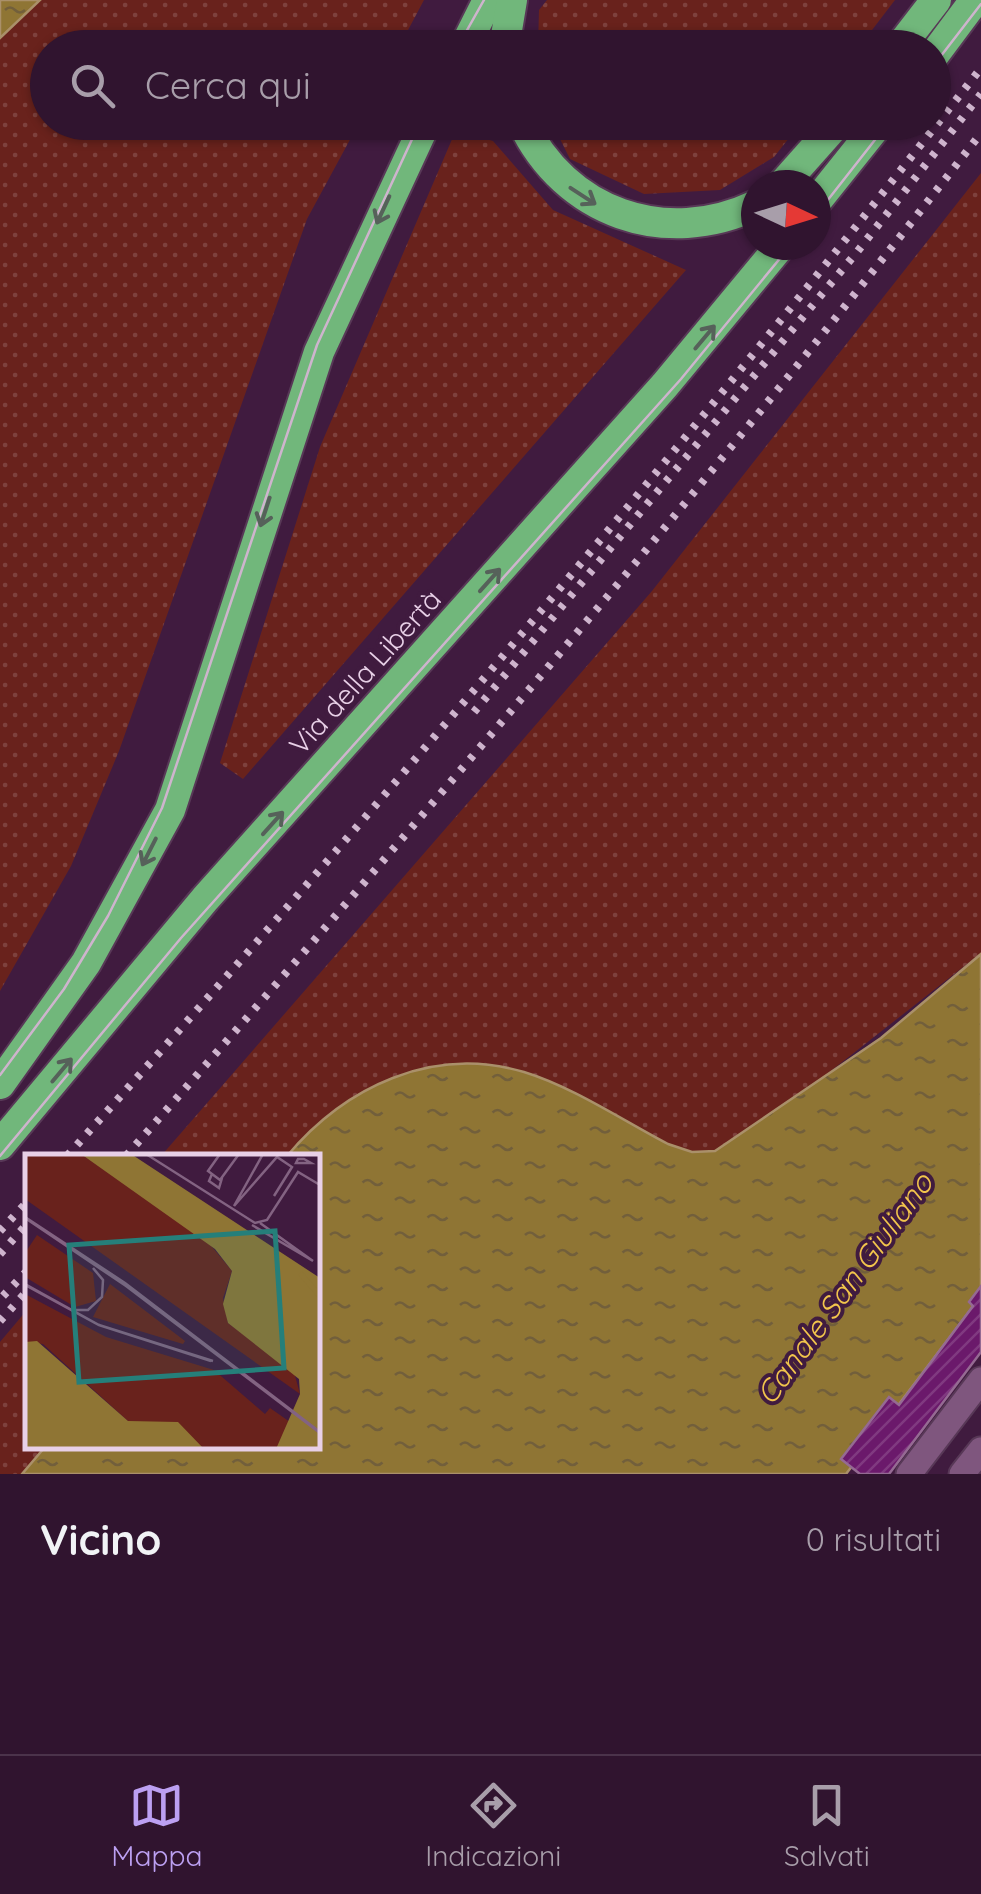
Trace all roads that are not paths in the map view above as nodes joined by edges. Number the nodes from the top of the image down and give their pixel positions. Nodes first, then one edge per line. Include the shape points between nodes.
1 (488, 0) edge
2 (512, 0) edge
3 (936, 0) edge
4 (976, 0) edge
5 (473, 30) edge
6 (507, 30) edge
7 (913, 30) edge
8 (951, 32) edge
9 (418, 140) edge
10 (534, 140) edge
11 (822, 140) edge
12 (866, 140) edge
13 (795, 170) edge
14 (831, 183) edge
15 (741, 211) edge
16 (768, 260) edge
17 (0, 1084) edge
18 (0, 1145) edge
19 (981, 1380) edge
20 (981, 1450) edge
21 (908, 1474) edge
22 (962, 1474) edge

1 - 5 highway
2 - 6 highway
3 - 7 highway
4 - 8 highway
9 -> 17 highway via 319,352 170,810 86,963
10 -> 15 highway via 558,178 622,216 689,224
11 - 13 highway
12 - 14 highway
18 -> 16 highway, Via della Libertà via 205,899
19 - 21 street
20 - 22 street

